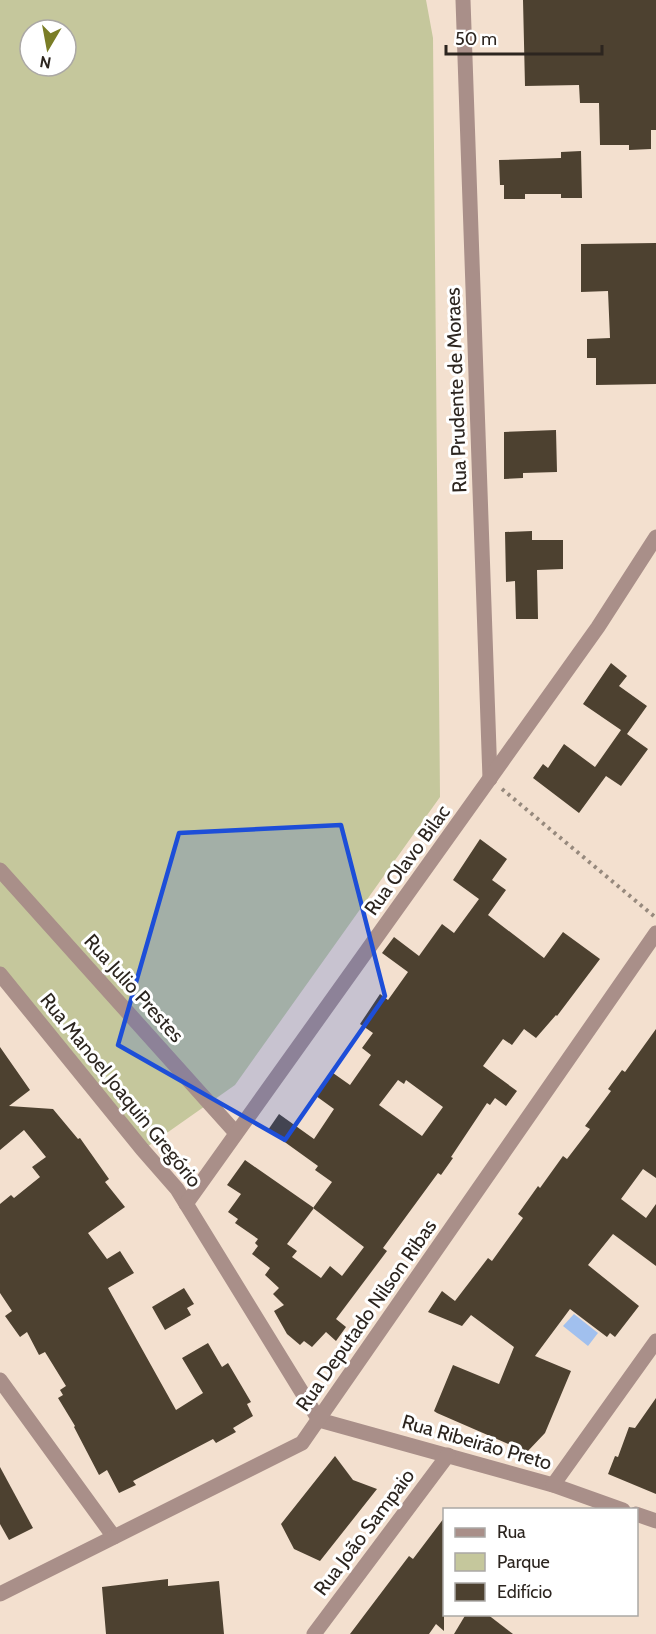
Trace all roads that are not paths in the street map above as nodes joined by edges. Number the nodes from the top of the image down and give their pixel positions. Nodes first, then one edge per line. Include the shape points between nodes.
1 (463, 0) edge
2 (656, 537) edge
3 (490, 779) junction
4 (0, 870) edge
5 (656, 933) edge
6 (0, 974) edge
7 (236, 1133) junction
8 (186, 1204) junction
9 (656, 1341) edge
10 (0, 1380) edge
11 (319, 1420) junction
12 (448, 1455) junction
13 (552, 1485) junction
14 (620, 1508) edge
15 (638, 1515) edge
16 (656, 1521) edge
17 (114, 1537) junction
18 (0, 1594) edge
19 (314, 1634) edge

1 - 3 street, Rua Prudente de Moraes
2 - 3 street, Rua Olavo Bilac via 598,627
3 - 7 street, Rua Olavo Bilac
4 - 7 street, Rua Julio Prestes
5 - 11 street, Rua Deputado Nilson Ribas
6 - 8 street, Rua Manoel Joaquin Gregório
7 - 8 street, Rua Olavo Bilac
8 - 11 street, Rua Manoel Joaquin Gregório
9 - 13 street
10 - 17 street
11 - 12 street, Rua Ribeirão Preto
11 - 17 street, Rua Deputado Nilson Ribas via 302,1443
12 - 13 street, Rua Ribeirão Preto
12 - 19 street, Rua João Sampaio
13 - 14 street, Rua Ribeirão Preto
15 - 16 street
17 - 18 street, Rua Deputado Nilson Ribas

